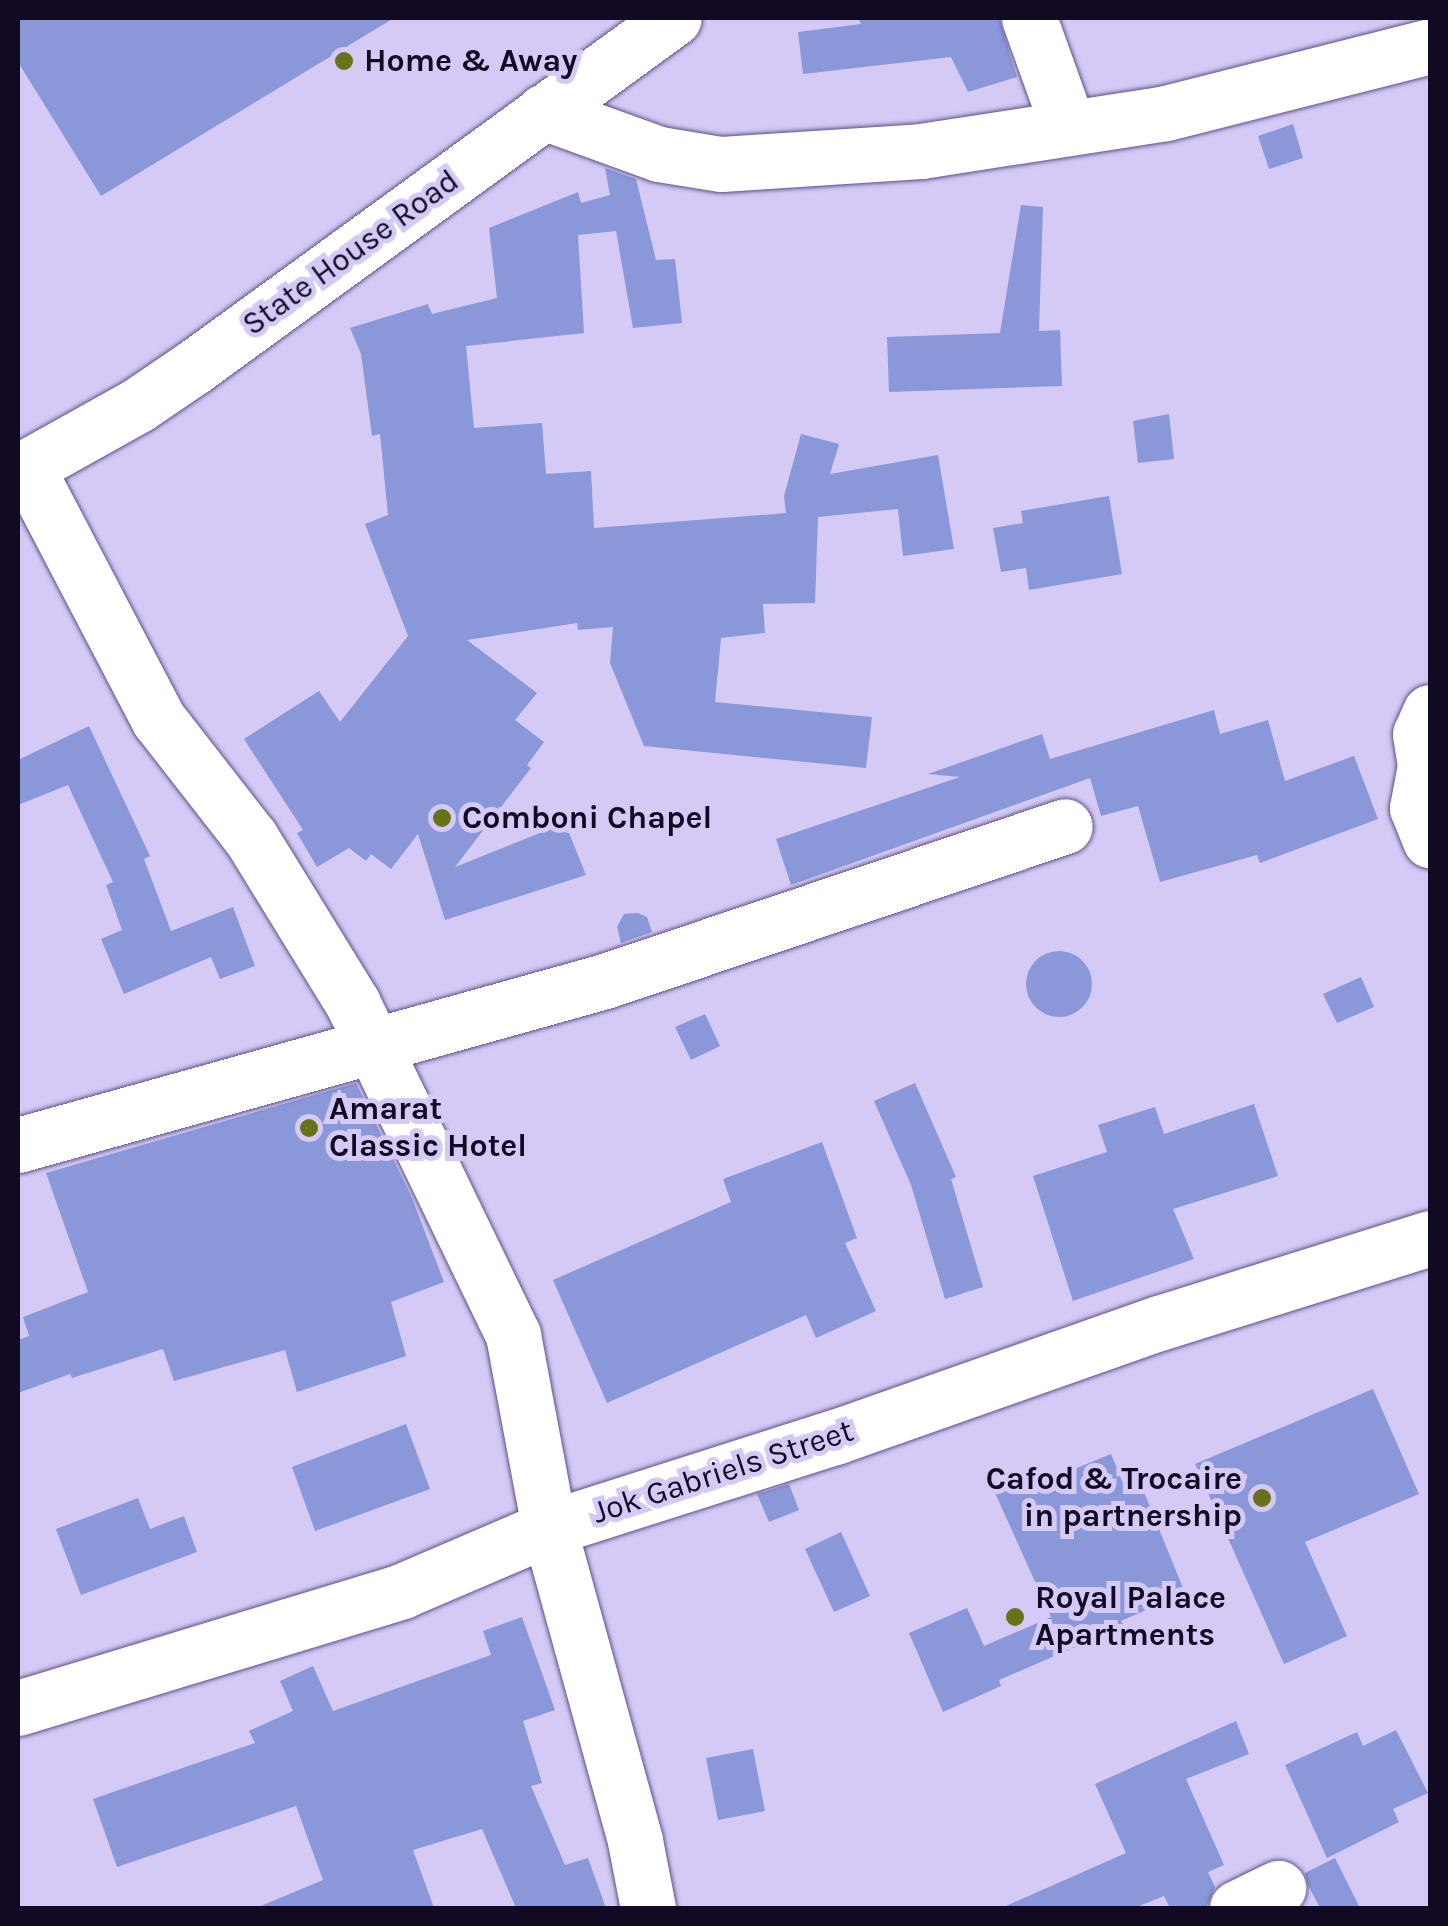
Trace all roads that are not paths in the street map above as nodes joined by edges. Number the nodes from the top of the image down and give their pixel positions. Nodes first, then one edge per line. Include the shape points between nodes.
1 (674, 18) edge
2 (1029, 18) edge
3 (1430, 46) edge
4 (543, 112) junction
5 (1068, 127) junction
6 (25, 457) edge
7 (1430, 712) edge
8 (1065, 826) dead end
9 (1430, 840) edge
10 (371, 1046) junction
11 (18, 1145) edge
12 (1430, 1238) edge
13 (549, 1528) junction
14 (18, 1708) edge
15 (648, 1908) edge

1 - 4 street, State House Road
2 - 5 street
3 - 5 street via 1166,112
4 - 5 street via 659,154 721,164 921,151
4 - 6 street, State House Road via 194,368
6 - 10 street via 159,720 252,838 353,1004
7 - 9 street via 1420,734 1425,766 1417,808
8 - 10 street via 623,975
10 - 11 street
10 - 13 street via 513,1336
12 - 13 street, Jok Gabriels Street
13 - 14 street, Jok Gabriels Street via 402,1591
13 - 15 street

